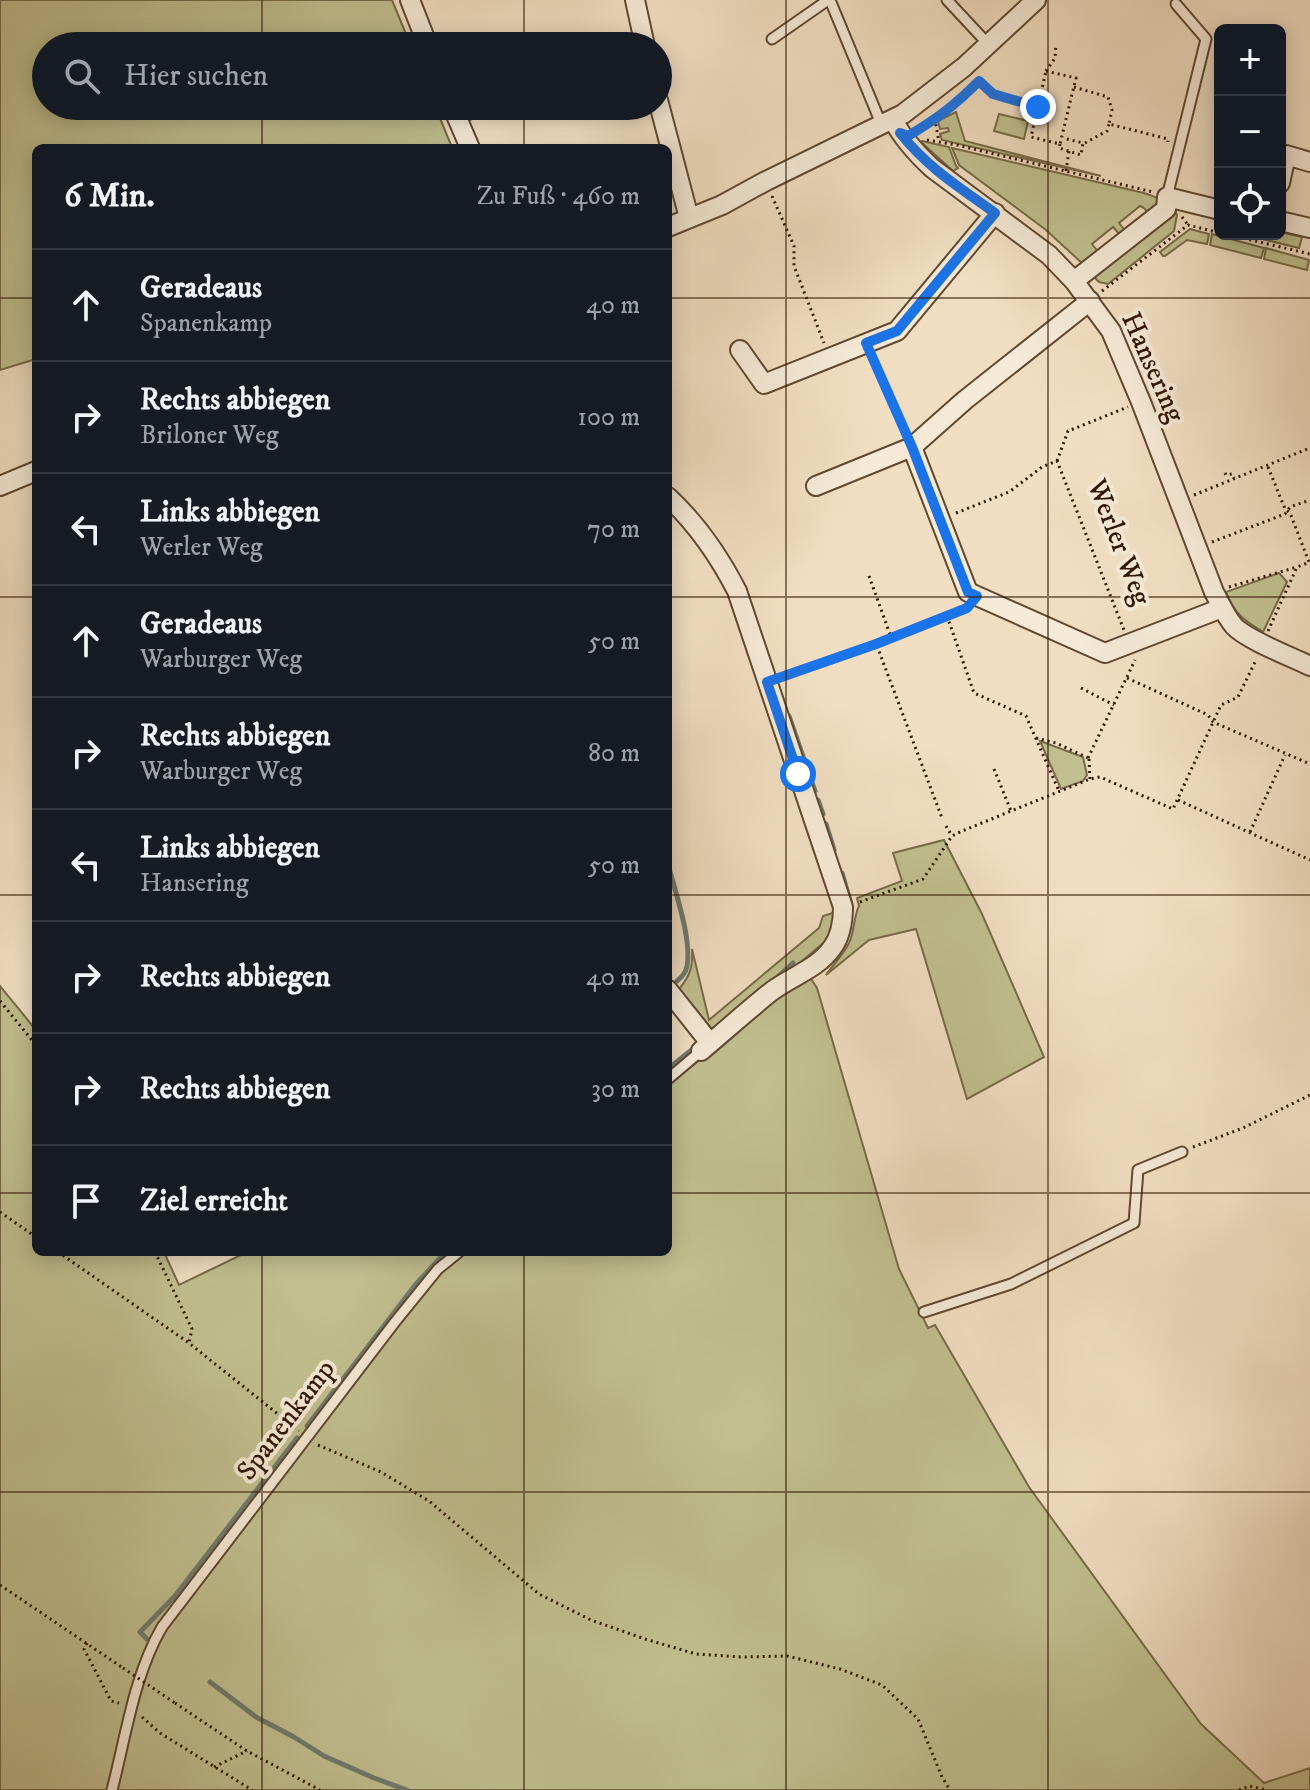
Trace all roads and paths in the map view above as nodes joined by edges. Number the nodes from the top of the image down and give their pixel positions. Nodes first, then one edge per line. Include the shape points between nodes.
1 (635, 0) edge
2 (829, 0) edge
3 (947, 0) edge
4 (1036, 0) edge
5 (1176, 4) dead end
6 (410, 5) edge
7 (422, 32) edge
8 (642, 32) edge
9 (772, 39) dead end
10 (1056, 44) dead end
11 (989, 45) junction
12 (964, 67) junction
13 (1046, 71) junction
14 (979, 81) junction
15 (1074, 87) junction
16 (1040, 107) junction
17 (458, 120) edge
18 (663, 120) edge
19 (935, 120) junction
20 (1109, 124) junction
21 (896, 129) junction
22 (1062, 138) junction
23 (939, 142) junction
24 (1083, 143) junction
25 (468, 144) edge
26 (670, 144) edge
27 (1060, 144) junction
28 (1069, 151) junction
29 (672, 153) edge
30 (1165, 153) dead end
31 (1310, 162) edge
32 (1283, 168) edge
33 (1066, 172) junction
34 (766, 181) junction
35 (1162, 191) junction
36 (1214, 208) edge
37 (995, 213) junction
38 (689, 218) junction
39 (1286, 222) edge
40 (672, 225) edge
41 (1310, 228) edge
42 (1214, 232) edge
43 (1251, 240) edge
44 (1310, 254) edge
45 (1074, 281) junction
46 (1090, 301) junction
47 (866, 343) junction
48 (740, 350) dead end
49 (830, 357) junction
50 (1141, 402) junction
51 (912, 447) junction
52 (1310, 449) edge
53 (1057, 461) junction
54 (1268, 466) junction
55 (32, 473) edge
56 (1225, 473) dead end
57 (1234, 479) junction
58 (0, 486) edge
59 (816, 486) dead end
60 (1310, 500) edge
61 (1179, 501) junction
62 (672, 503) edge
63 (1287, 511) junction
64 (939, 519) junction
65 (1197, 548) junction
66 (1310, 562) edge
67 (1297, 567) junction
68 (869, 576) dead end
69 (977, 596) junction
70 (1218, 600) junction
71 (947, 616) junction
72 (891, 637) junction
73 (1129, 643) junction
74 (876, 644) junction
75 (1263, 644) junction
76 (1310, 666) edge
77 (1127, 678) junction
78 (767, 682) junction
79 (1081, 688) dead end
80 (1114, 705) junction
81 (1213, 722) junction
82 (1035, 737) junction
83 (1041, 750) junction
84 (1034, 753) dead end
85 (1285, 753) junction
86 (1088, 758) junction
87 (1310, 764) edge
88 (994, 769) dead end
89 (1090, 779) junction
90 (1059, 792) junction
91 (1178, 800) junction
92 (1011, 811) junction
93 (942, 818) dead end
94 (946, 826) dead end
95 (1250, 832) junction
96 (952, 836) junction
97 (1310, 860) edge
98 (843, 907) junction
99 (672, 996) edge
100 (0, 1001) edge
101 (32, 1040) edge
102 (706, 1047) junction
103 (672, 1076) edge
104 (1310, 1095) edge
105 (1182, 1152) joint
106 (0, 1212) edge
107 (32, 1234) edge
108 (64, 1256) edge
109 (157, 1256) edge
110 (454, 1256) edge
111 (924, 1312) dead end
112 (189, 1343) junction
113 (308, 1438) junction
114 (0, 1585) edge
115 (87, 1643) junction
116 (111, 1701) dead end
117 (133, 1707) junction
118 (247, 1751) junction
119 (214, 1767) junction
120 (1264, 1789) edge
121 (112, 1790) edge
122 (252, 1790) edge
123 (320, 1790) edge
124 (950, 1790) edge
125 (1239, 1790) edge

1 - 8 street
2 - 9 lane
2 - 21 lane
3 - 11 lane
4 - 11 street
5 - 35 lane via 1206,39
6 - 7 street
10 - 13 path
11 - 12 street
12 - 14 path
12 - 21 street
13 - 15 path via 1076,78
13 - 16 path
14 - 16 path via 993,94
14 - 19 path
15 - 20 path via 1108,97
15 - 22 path
16 - 27 path via 1031,137
17 - 25 street
18 - 26 street
19 - 21 path
19 - 23 path
20 - 24 path via 1107,131
20 - 30 path via 1168,139
21 - 23 path
21 - 34 street
21 - 37 street, Hansering via 932,168
22 - 24 path
22 - 27 path
23 - 33 path
24 - 28 path via 1081,155
27 - 28 path
28 - 33 path
29 - 38 street
31 - 32 street via 1286,155
33 - 35 path
34 - 38 street
34 - 49 path via 794,246 794,266
35 - 36 street
35 - 45 street via 1166,209
37 - 45 street, Hansering
37 - 47 street via 897,331
38 - 40 street
39 - 41 street
42 - 46 path via 1188,225
43 - 44 path
45 - 46 street, Hansering
46 - 50 street, Hansering via 1111,331
46 - 51 street
47 - 49 street
47 - 51 path
48 - 49 street via 764,384
50 - 53 path, Werler Weg via 1068,431
50 - 61 street, Hansering
51 - 59 street
51 - 64 street
52 - 54 path
53 - 64 path, Werler Weg via 1009,492
53 - 73 path, Werler Weg
54 - 57 path
54 - 63 path
55 - 58 street
56 - 57 path
57 - 61 path
60 - 63 path
61 - 65 street, Hansering
62 - 78 street via 710,545 737,591
63 - 65 path
63 - 66 path
64 - 69 street via 968,592
65 - 70 street, Hansering
66 - 67 path
67 - 70 path via 1243,581
67 - 75 path
68 - 72 path
69 - 71 path via 967,608
69 - 73 street, Werler Weg via 1105,653
70 - 73 street, Werler Weg
70 - 75 street, Hansering via 1235,628
71 - 72 path
71 - 82 path via 974,693 1026,716
72 - 74 path
73 - 77 path, Werler Weg via 1135,660
74 - 78 path
74 - 93 path
75 - 76 street, Hansering
75 - 81 path via 1238,697 1221,705
77 - 80 path, Werler Weg
77 - 81 path
78 - 98 street
79 - 80 path
80 - 86 path, Werler Weg
81 - 85 path
81 - 91 path
82 - 83 path
82 - 86 path
83 - 84 path
83 - 90 path
85 - 87 path
85 - 95 path
86 - 89 path
88 - 92 path
89 - 90 path
89 - 91 path via 1100,777 1173,809
90 - 92 path
91 - 95 path
92 - 96 path
94 - 96 path
95 - 97 path
96 - 98 path via 923,879
98 - 102 street via 840,932 825,957 775,989
99 - 102 street
100 - 101 path
102 - 103 lane
104 - 105 path
105 - 111 lane via 1138,1170 1134,1223 1011,1284
106 - 107 path
108 - 112 path
109 - 112 path via 192,1329
110 - 113 lane, Spanenkamp via 395,1322
112 - 113 path
113 - 117 lane, Spanenkamp via 162,1627 147,1655
113 - 124 path via 429,1501 539,1594 591,1620 696,1654 787,1656 882,1685 918,1719
114 - 115 path
115 - 116 path via 84,1649
115 - 118 path, bridge
117 - 119 path via 160,1733
117 - 121 lane, Spanenkamp
118 - 119 path
118 - 123 path
119 - 122 path
120 - 125 path

